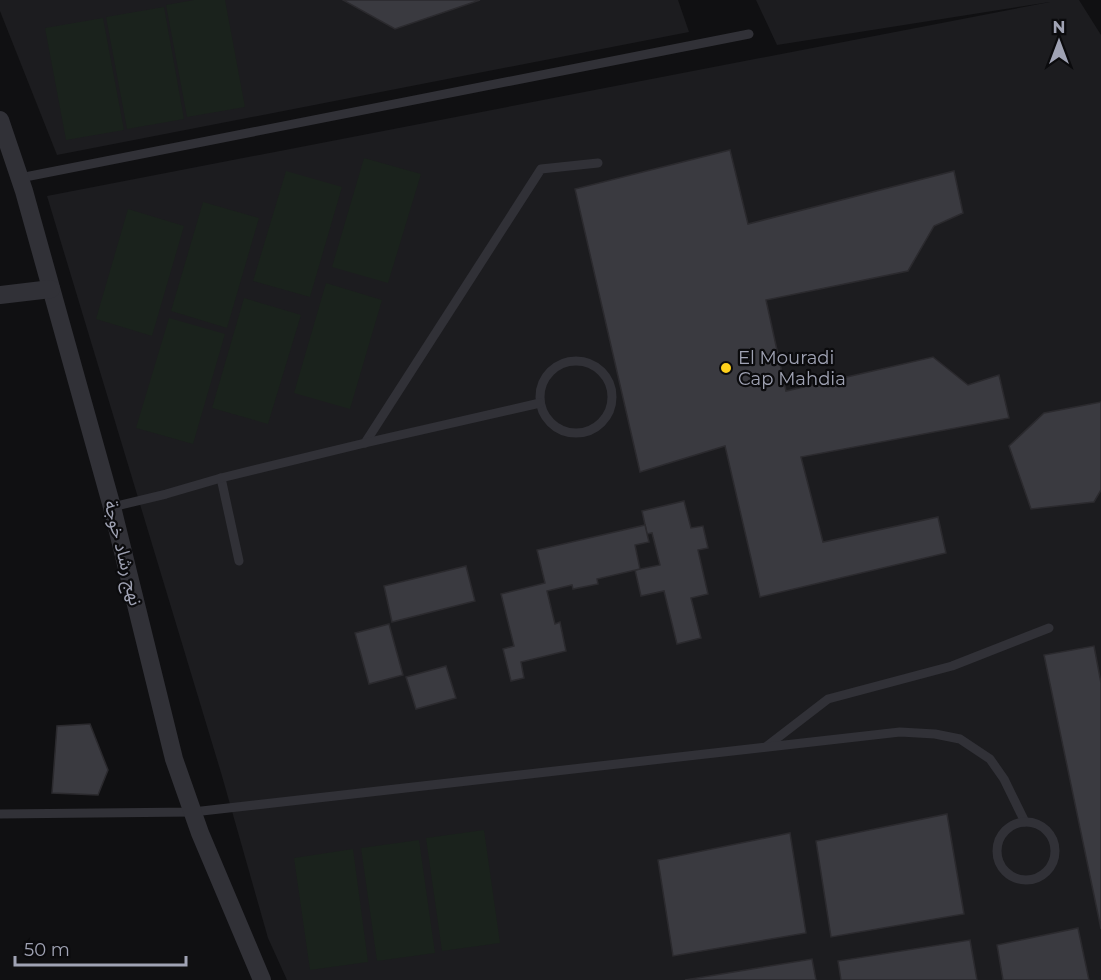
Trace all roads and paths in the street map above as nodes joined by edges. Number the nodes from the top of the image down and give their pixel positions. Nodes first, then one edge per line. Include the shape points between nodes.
1 (749, 34) dead end
2 (0, 120) edge
3 (598, 163) dead end
4 (20, 178) junction
5 (51, 290) junction
6 (0, 295) edge
7 (540, 403) junction
8 (365, 443) junction
9 (221, 478) junction
10 (112, 507) junction
11 (240, 561) dead end
12 (1049, 628) dead end
13 (765, 748) junction
14 (193, 812) junction
15 (0, 814) edge
16 (1025, 822) junction
17 (262, 980) edge

1 - 4 lane
2 - 4 street, نهج رشاد خوجة
3 - 8 lane via 541,169
4 - 5 street, نهج رشاد خوجة
5 - 6 street
5 - 10 street, نهج رشاد خوجة
7 - 7 lane via 550,423 559,429 581,432 592,429 608,414 611,390 598,369 587,363 563,363 544,379
7 - 8 lane
8 - 9 lane
9 - 10 lane
9 - 11 lane
10 - 14 street, نهج رشاد خوجة via 174,759
12 - 13 lane via 952,666 828,699
13 - 14 lane
13 - 16 lane via 900,732 960,739 990,759
14 - 15 lane
14 - 17 street, نهج رشاد خوجة
16 - 16 lane via 1001,837 998,854 1005,871 1030,880 1047,872 1053,864 1055,844 1044,828

